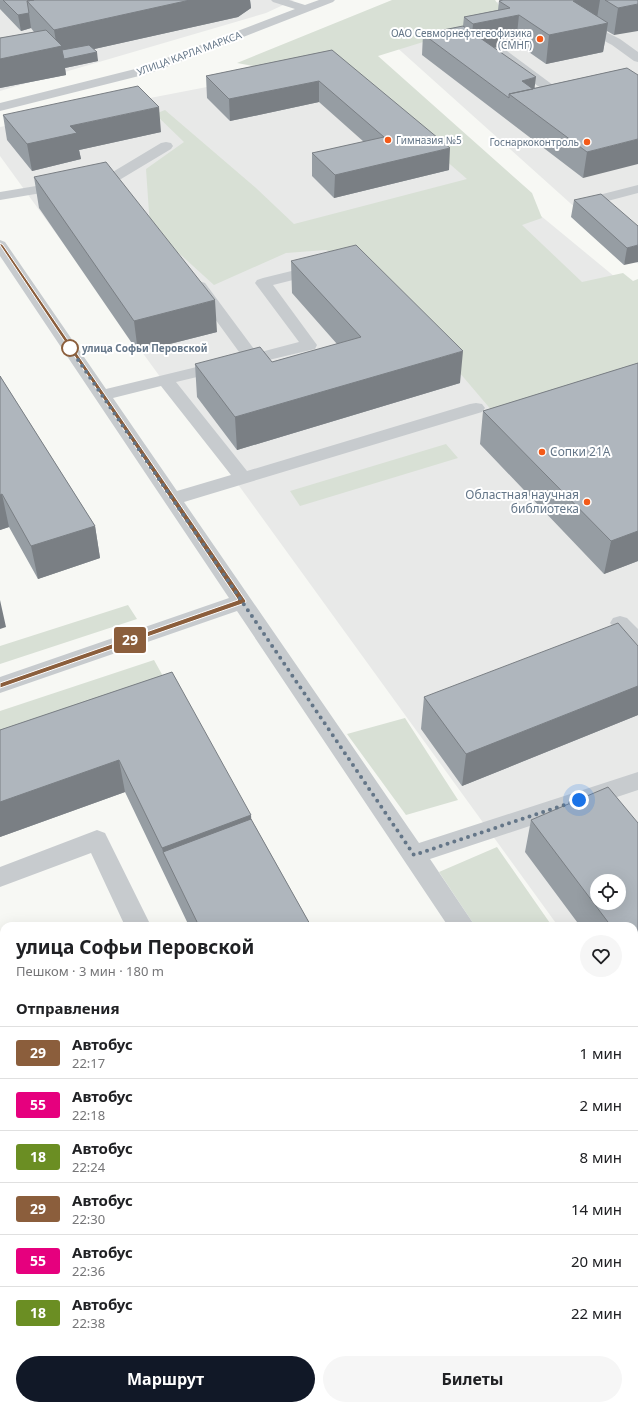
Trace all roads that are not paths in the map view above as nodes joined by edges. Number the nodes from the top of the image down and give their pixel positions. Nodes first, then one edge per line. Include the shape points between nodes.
1 (277, 0) edge
2 (329, 0) edge
3 (306, 9) junction
4 (580, 22) edge
5 (631, 40) dead end
6 (616, 42) junction
7 (495, 48) edge
8 (638, 58) edge
9 (585, 86) edge
10 (0, 107) edge
11 (166, 146) dead end
12 (116, 176) junction
13 (100, 179) edge
14 (77, 183) edge
15 (125, 188) edge
16 (638, 189) edge
17 (0, 196) edge
18 (600, 199) edge
19 (0, 245) edge
20 (329, 266) edge
21 (191, 276) edge
22 (253, 359) junction
23 (165, 380) junction
24 (102, 395) junction
25 (476, 408) dead end
26 (243, 478) junction
27 (173, 499) junction
28 (243, 601) junction
29 (620, 623) edge
30 (638, 642) edge
31 (0, 685) edge
32 (638, 781) edge
33 (414, 855) junction
34 (0, 877) edge
35 (136, 922) edge
36 (459, 922) edge

1 - 3 street
2 - 3 street, УЛИЦА КАРЛА МАРКСА
3 - 10 street, УЛИЦА КАРЛА МАРКСА via 148,70
4 - 6 street
5 - 6 street
6 - 8 street
7 - 9 street via 555,92
11 - 12 street
12 - 13 street
12 - 15 street
14 - 17 street
16 - 18 street
19 - 24 street
20 - 22 street via 263,283 309,345
21 - 22 street
22 - 23 street
23 - 24 street
23 - 26 street
24 - 27 street
25 - 26 street
26 - 27 street
27 - 28 street
28 - 31 street
28 - 33 street
29 - 30 street
32 - 33 street
33 - 36 street
34 - 35 street via 98,840

